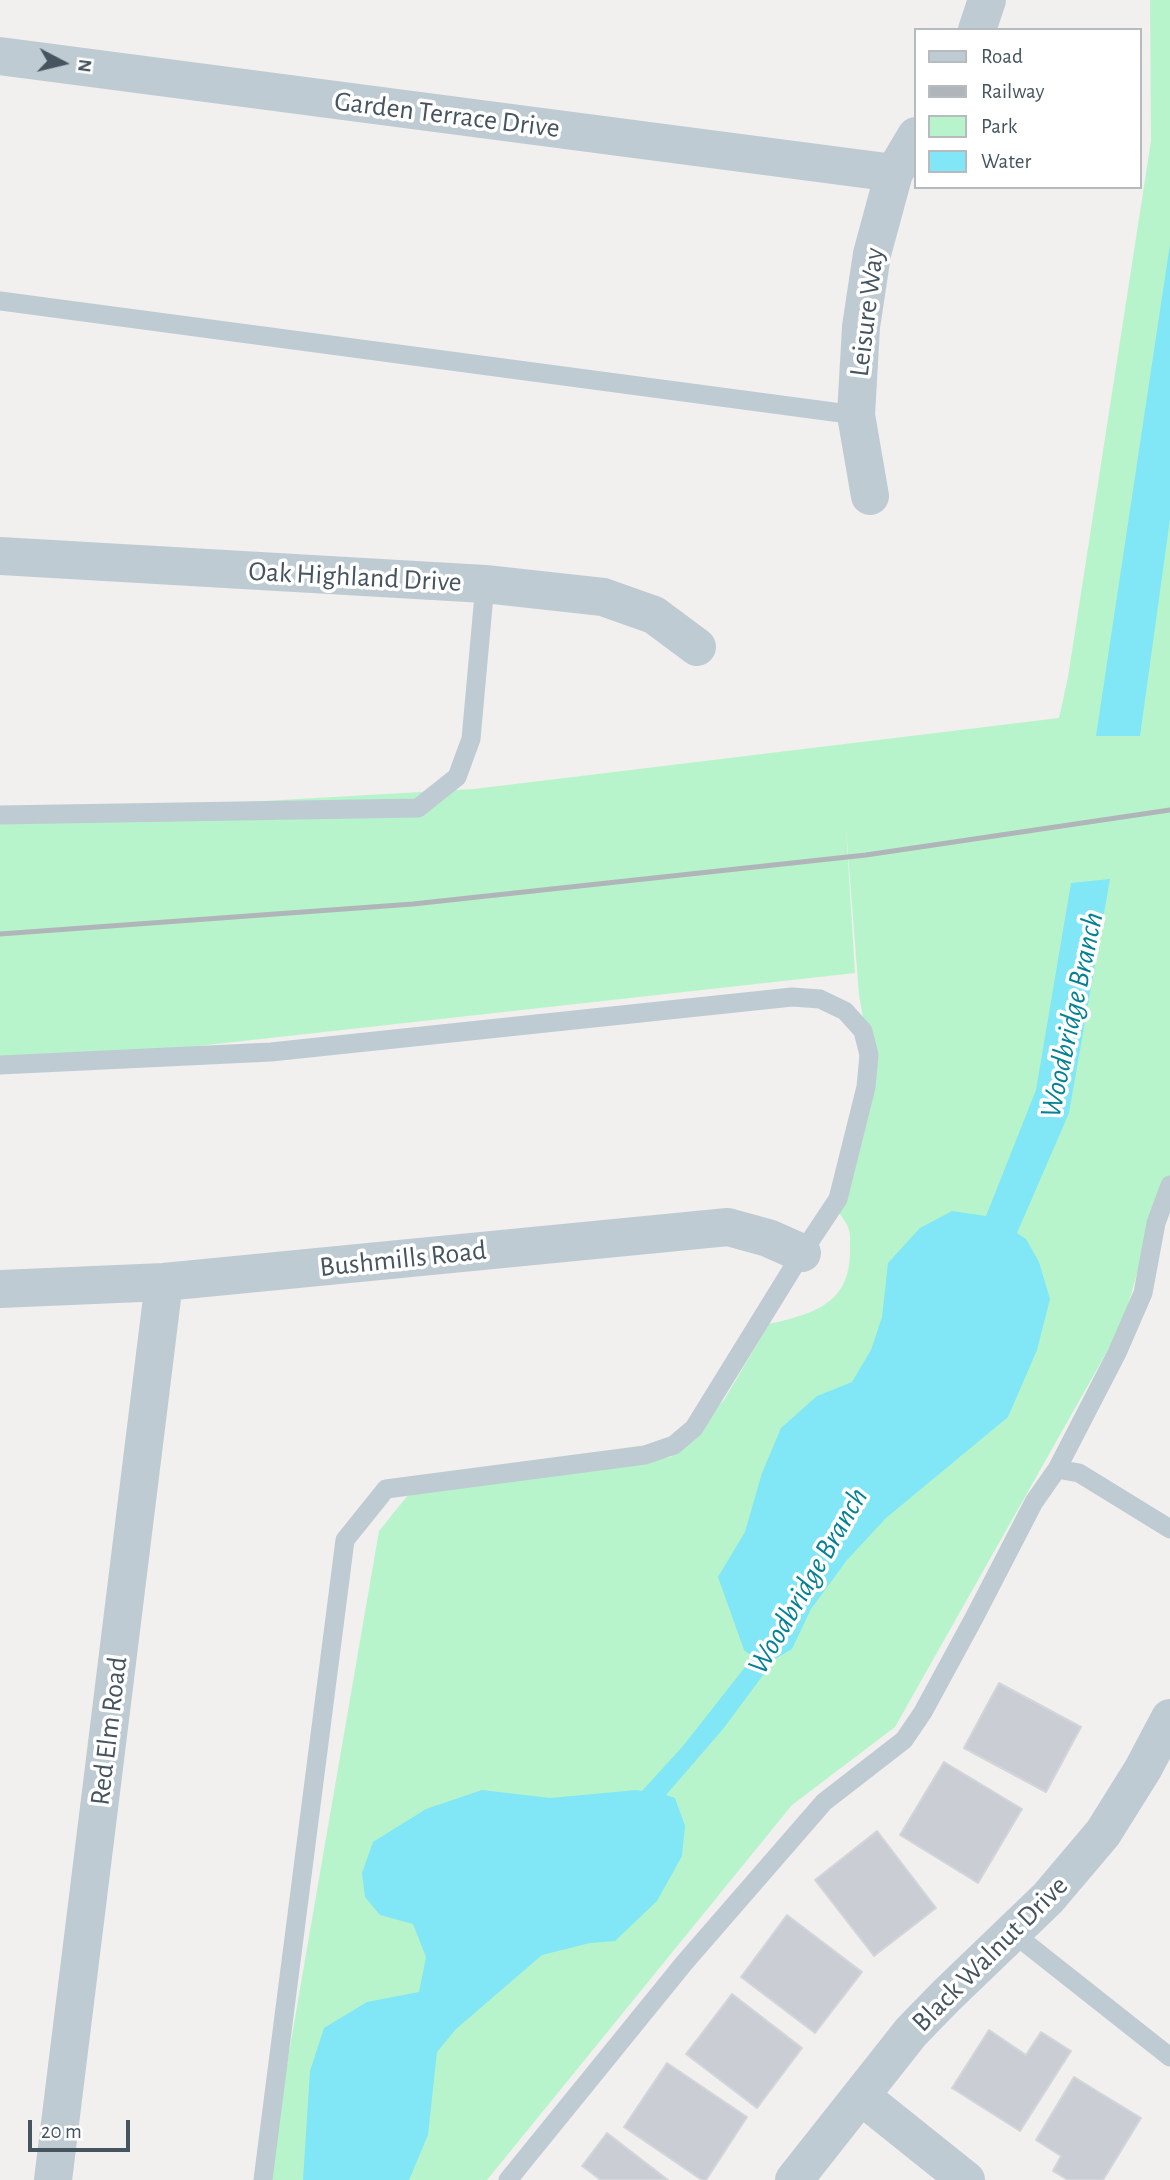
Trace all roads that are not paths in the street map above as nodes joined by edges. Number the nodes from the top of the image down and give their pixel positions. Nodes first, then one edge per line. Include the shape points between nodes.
1 (987, 0) edge
2 (978, 28) edge
3 (0, 56) edge
4 (914, 139) edge
5 (894, 173) junction
6 (0, 301) edge
7 (856, 415) junction
8 (870, 496) dead end
9 (0, 556) edge
10 (485, 584) junction
11 (696, 647) dead end
12 (0, 815) edge
13 (0, 1065) edge
14 (1170, 1185) edge
15 (802, 1253) junction
16 (164, 1282) junction
17 (0, 1289) edge
18 (1057, 1469) junction
19 (1170, 1529) edge
20 (1170, 1718) edge
21 (1156, 1775) edge
22 (1013, 1933) junction
23 (1170, 2057) edge
24 (860, 2096) junction
25 (53, 2180) edge
26 (262, 2180) edge
27 (508, 2180) edge
28 (794, 2180) edge
29 (966, 2180) edge

1 - 2 street
3 - 5 street, Garden Terrace Drive
4 - 5 street, Leisure Way
5 - 7 street, Leisure Way via 872,254 861,327
6 - 7 lane
7 - 8 street, Leisure Way
9 - 10 street, Oak Highland Drive
10 - 11 street, Oak Highland Drive via 603,597 654,615
10 - 12 lane via 471,739 457,777 418,808
13 - 15 lane via 271,1052 792,997 820,999 845,1011 863,1031 869,1055 866,1087 838,1199
14 - 18 lane via 1156,1223 1143,1293
15 - 16 street, Bushmills Road via 728,1227
15 - 26 lane via 694,1427 674,1445 645,1455 386,1489 345,1540
16 - 17 street, Bushmills Road
16 - 25 street, Red Elm Road
18 - 19 lane via 1079,1473
18 - 27 lane via 1034,1502 904,1740 824,1802 685,1962
20 - 21 street, Black Walnut Drive
21 - 22 street, Black Walnut Drive
22 - 23 lane
22 - 24 street, Black Walnut Drive via 911,2032
24 - 28 street, Black Walnut Drive
24 - 29 street

